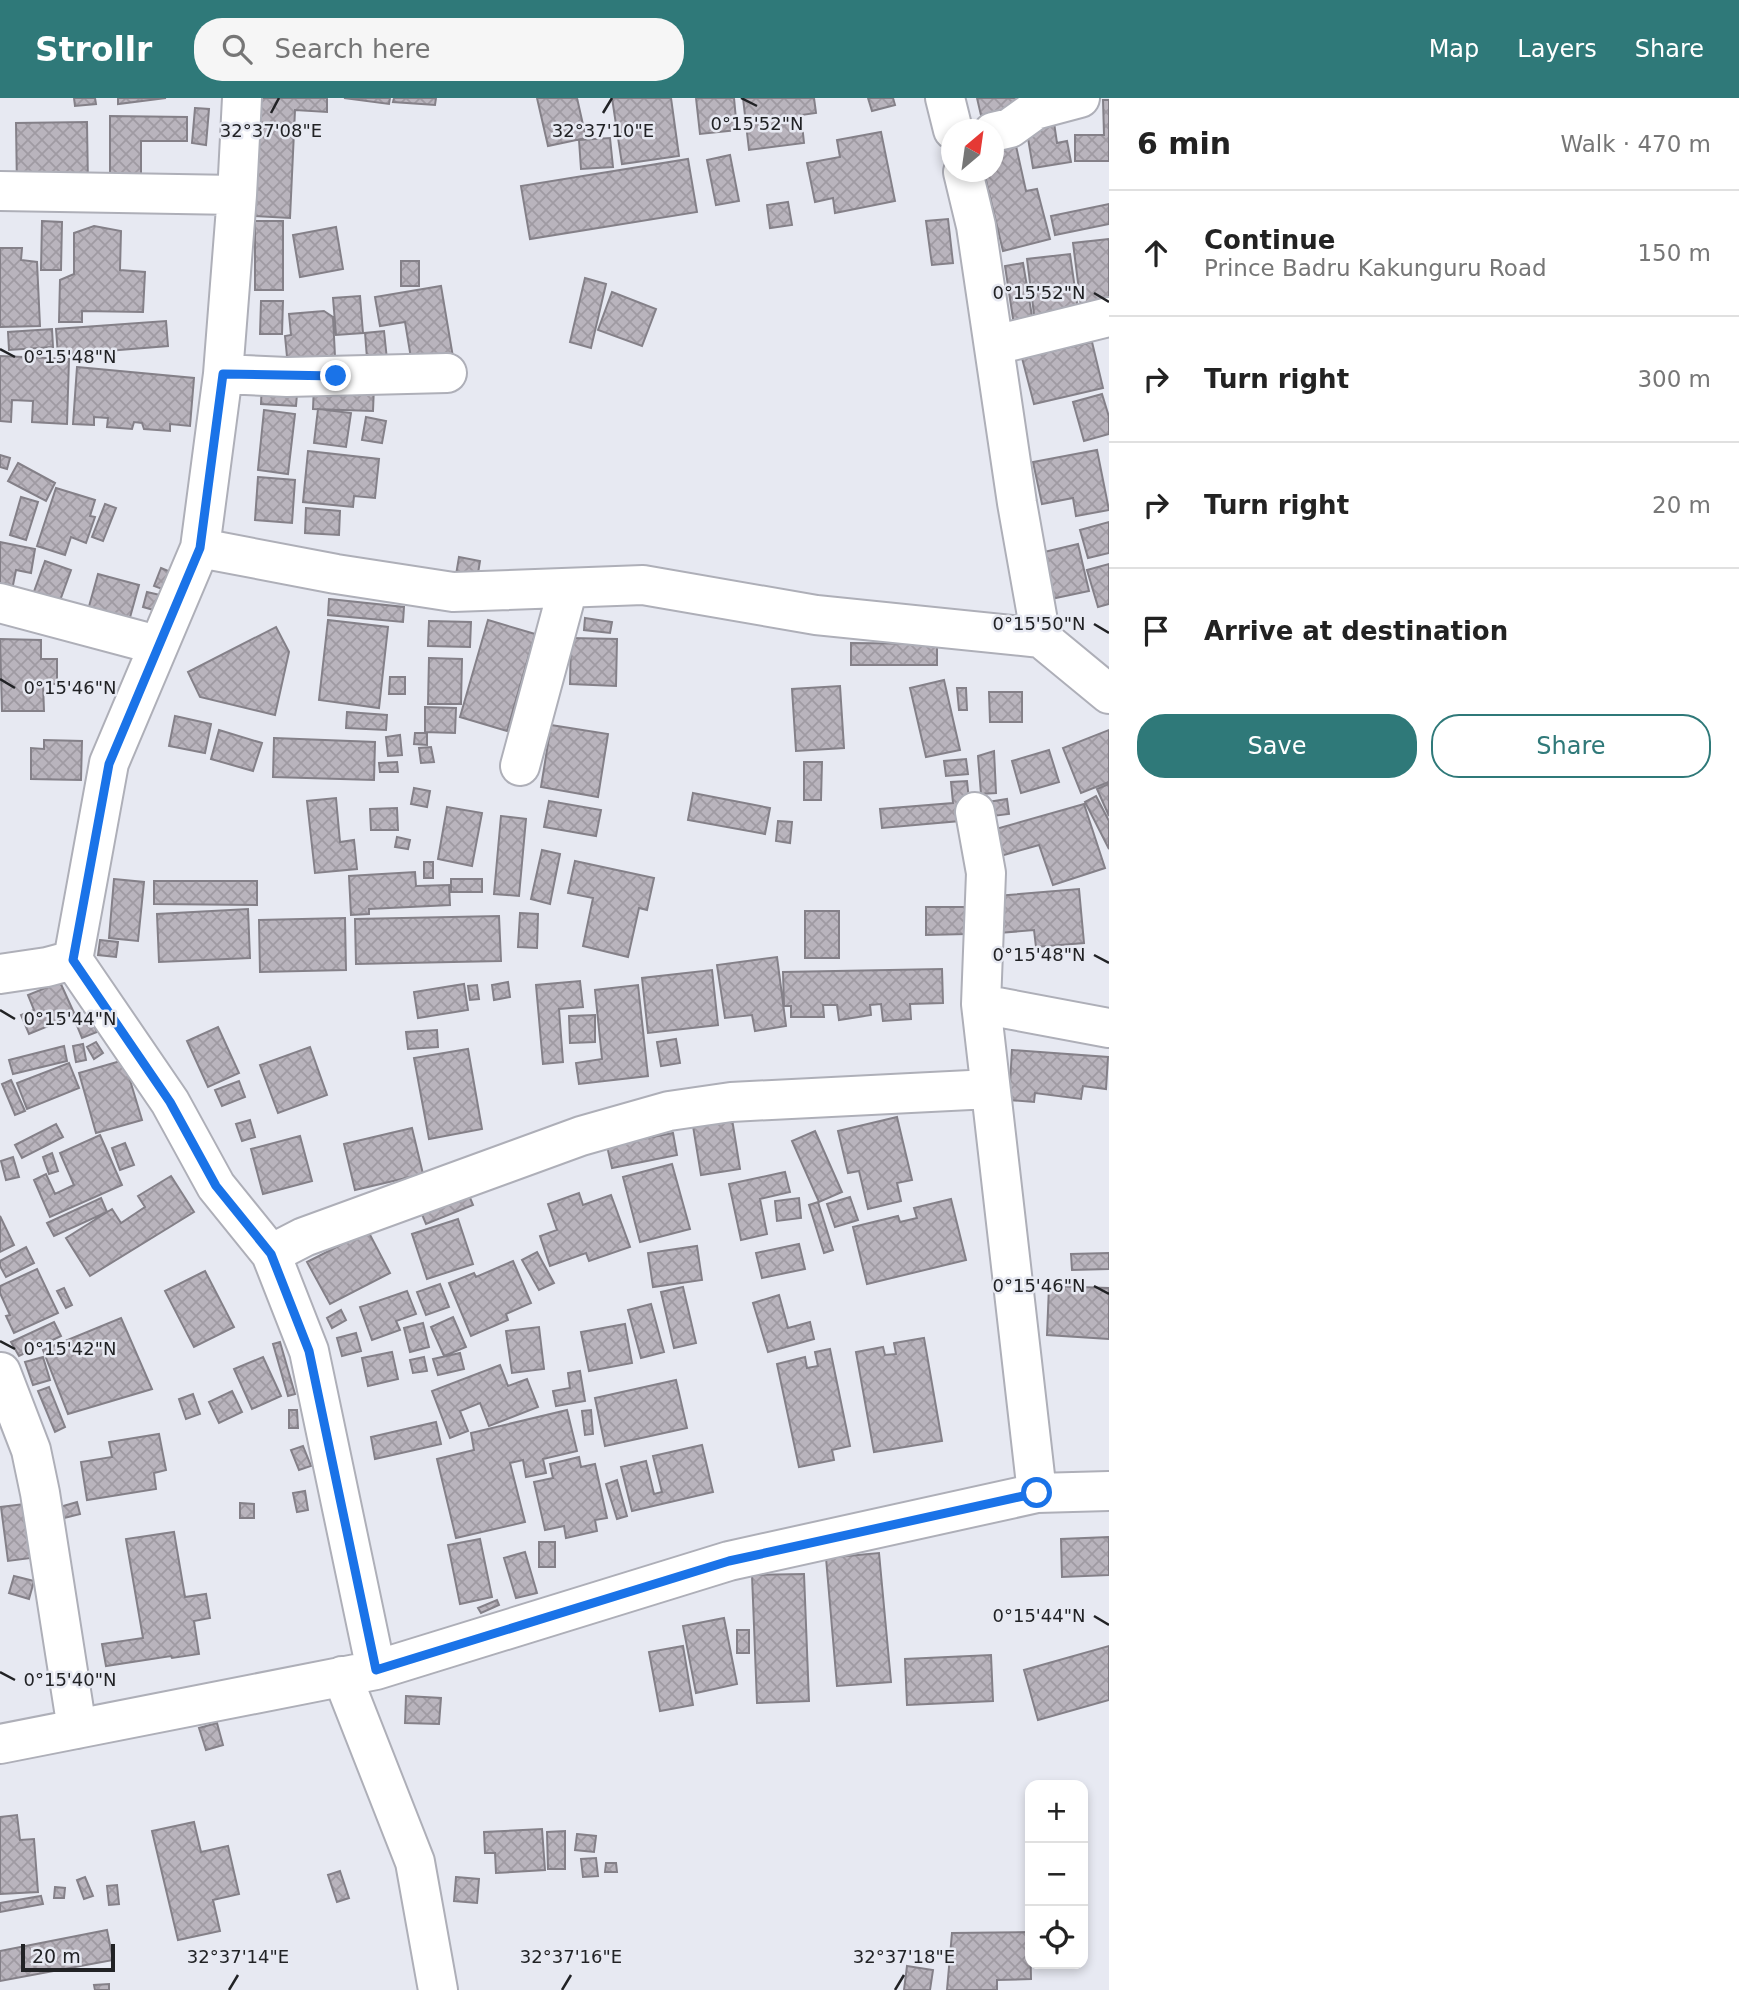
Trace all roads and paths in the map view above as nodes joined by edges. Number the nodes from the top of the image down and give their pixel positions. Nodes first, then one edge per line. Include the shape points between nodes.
1 (242, 98) edge
2 (945, 98) edge
3 (1080, 98) edge
4 (950, 119) edge
5 (1004, 129) edge
6 (965, 182) edge
7 (0, 191) edge
8 (237, 195) junction
9 (1109, 317) edge
10 (995, 345) junction
11 (447, 373) dead end
12 (223, 374) junction
13 (200, 548) junction
14 (568, 588) junction
15 (0, 603) edge
16 (1041, 638) junction
17 (158, 645) junction
18 (1109, 694) edge
19 (520, 766) dead end
20 (975, 812) dead end
21 (73, 960) junction
22 (0, 974) edge
23 (981, 1004) junction
24 (1109, 1028) edge
25 (990, 1088) junction
26 (271, 1254) junction
27 (1, 1371) edge
28 (1109, 1491) edge
29 (1037, 1493) junction
30 (359, 1673) junction
31 (77, 1729) junction
32 (0, 1744) edge
33 (438, 1990) edge

1 - 8 street
2 - 4 street
3 - 5 street via 1035,110
6 - 10 street
7 - 8 street
8 - 12 street
9 - 10 street
10 - 16 street
11 - 12 street
12 - 13 street
13 - 14 street via 453,592
13 - 17 street
14 - 16 street via 643,585 816,615
14 - 19 street
15 - 17 street
16 - 18 street
17 - 21 street via 109,764
20 - 23 street via 986,873
21 - 22 street
21 - 26 street via 170,1102 216,1186
23 - 24 street
23 - 25 street
25 - 26 street via 731,1102 669,1111 581,1136 304,1237
25 - 29 street
26 - 30 street via 309,1351
27 - 31 street via 31,1450
28 - 29 street
29 - 30 street via 729,1561
30 - 31 street
30 - 33 street via 415,1862
31 - 32 street

